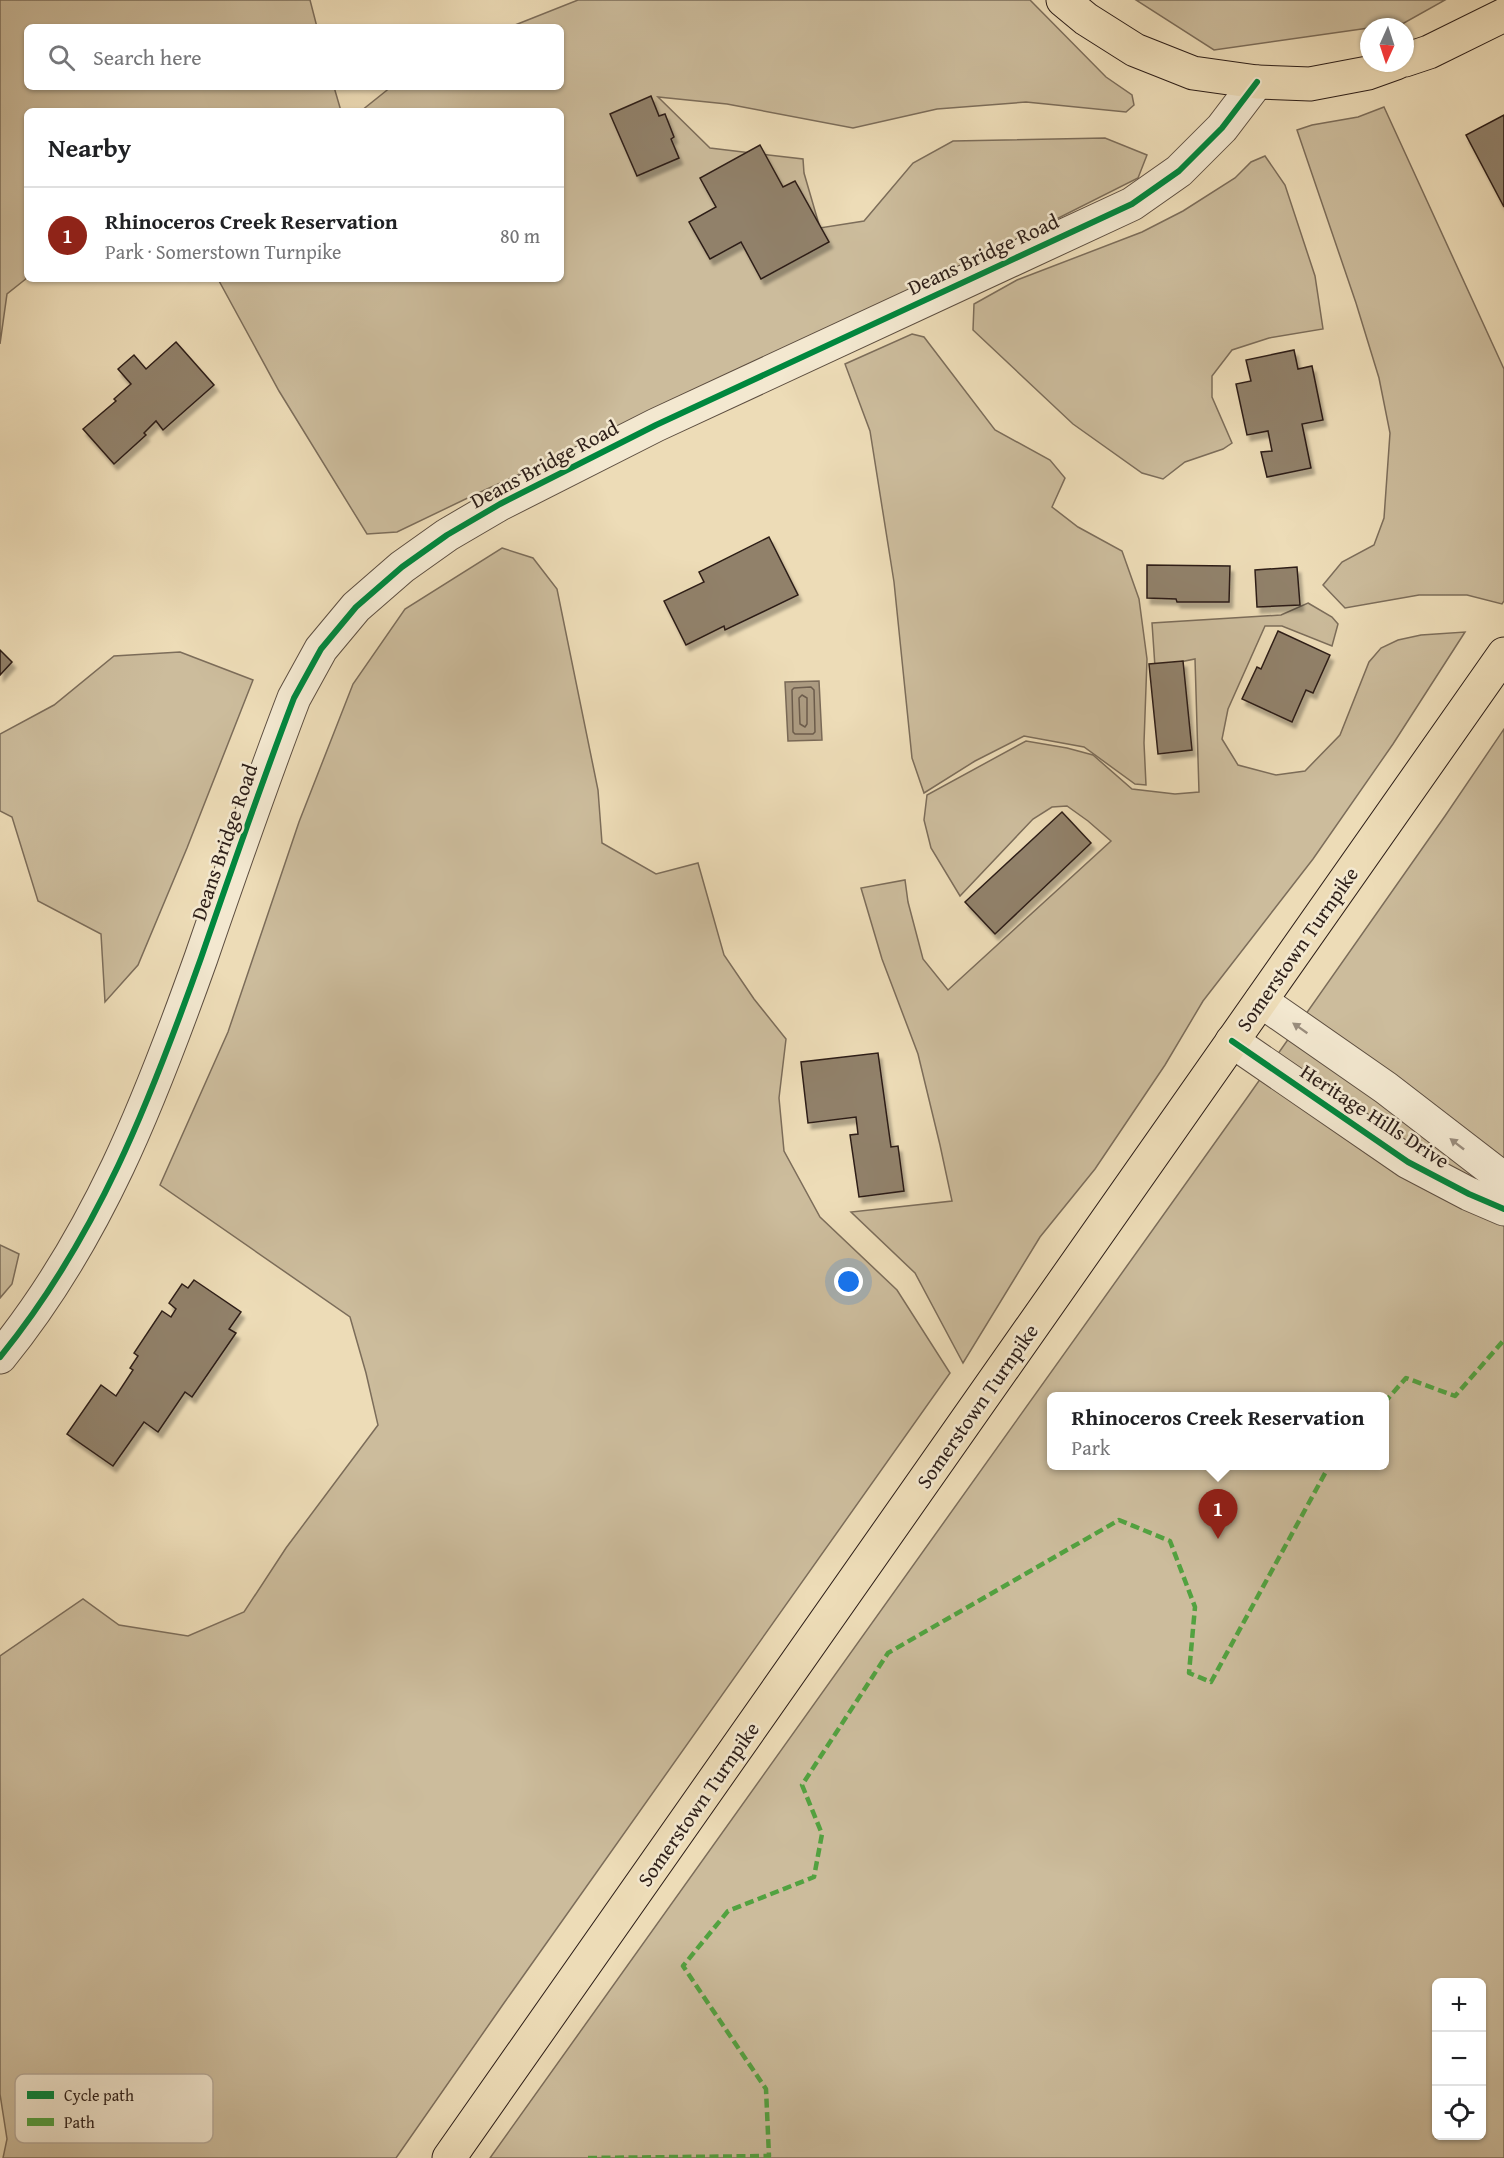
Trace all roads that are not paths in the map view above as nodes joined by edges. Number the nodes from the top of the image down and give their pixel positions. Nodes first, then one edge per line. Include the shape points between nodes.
1 (1063, 0) edge
2 (1504, 15) edge
3 (1414, 57) edge
4 (1371, 72) edge
5 (1257, 82) junction
6 (1504, 654) edge
7 (1261, 1001) junction
8 (1232, 1041) junction
9 (1504, 1179) edge
10 (1504, 1209) edge
11 (0, 1357) edge
12 (449, 2158) edge

1 - 5 main road via 1135,50 1193,73
2 - 3 main road
4 - 5 main road via 1310,84
5 - 11 street, Deans Bridge Road via 1222,128 1179,171 1132,204 656,425 500,504 402,567 356,607 321,649 294,698 171,1041 114,1175 86,1232
6 - 7 main road, Somerstown Turnpike
7 - 8 main road, Somerstown Turnpike
9 -> 7 street, Heritage Hills Drive via 1386,1088
8 - 10 street, Heritage Hills Drive via 1408,1162
8 - 12 main road, Somerstown Turnpike

